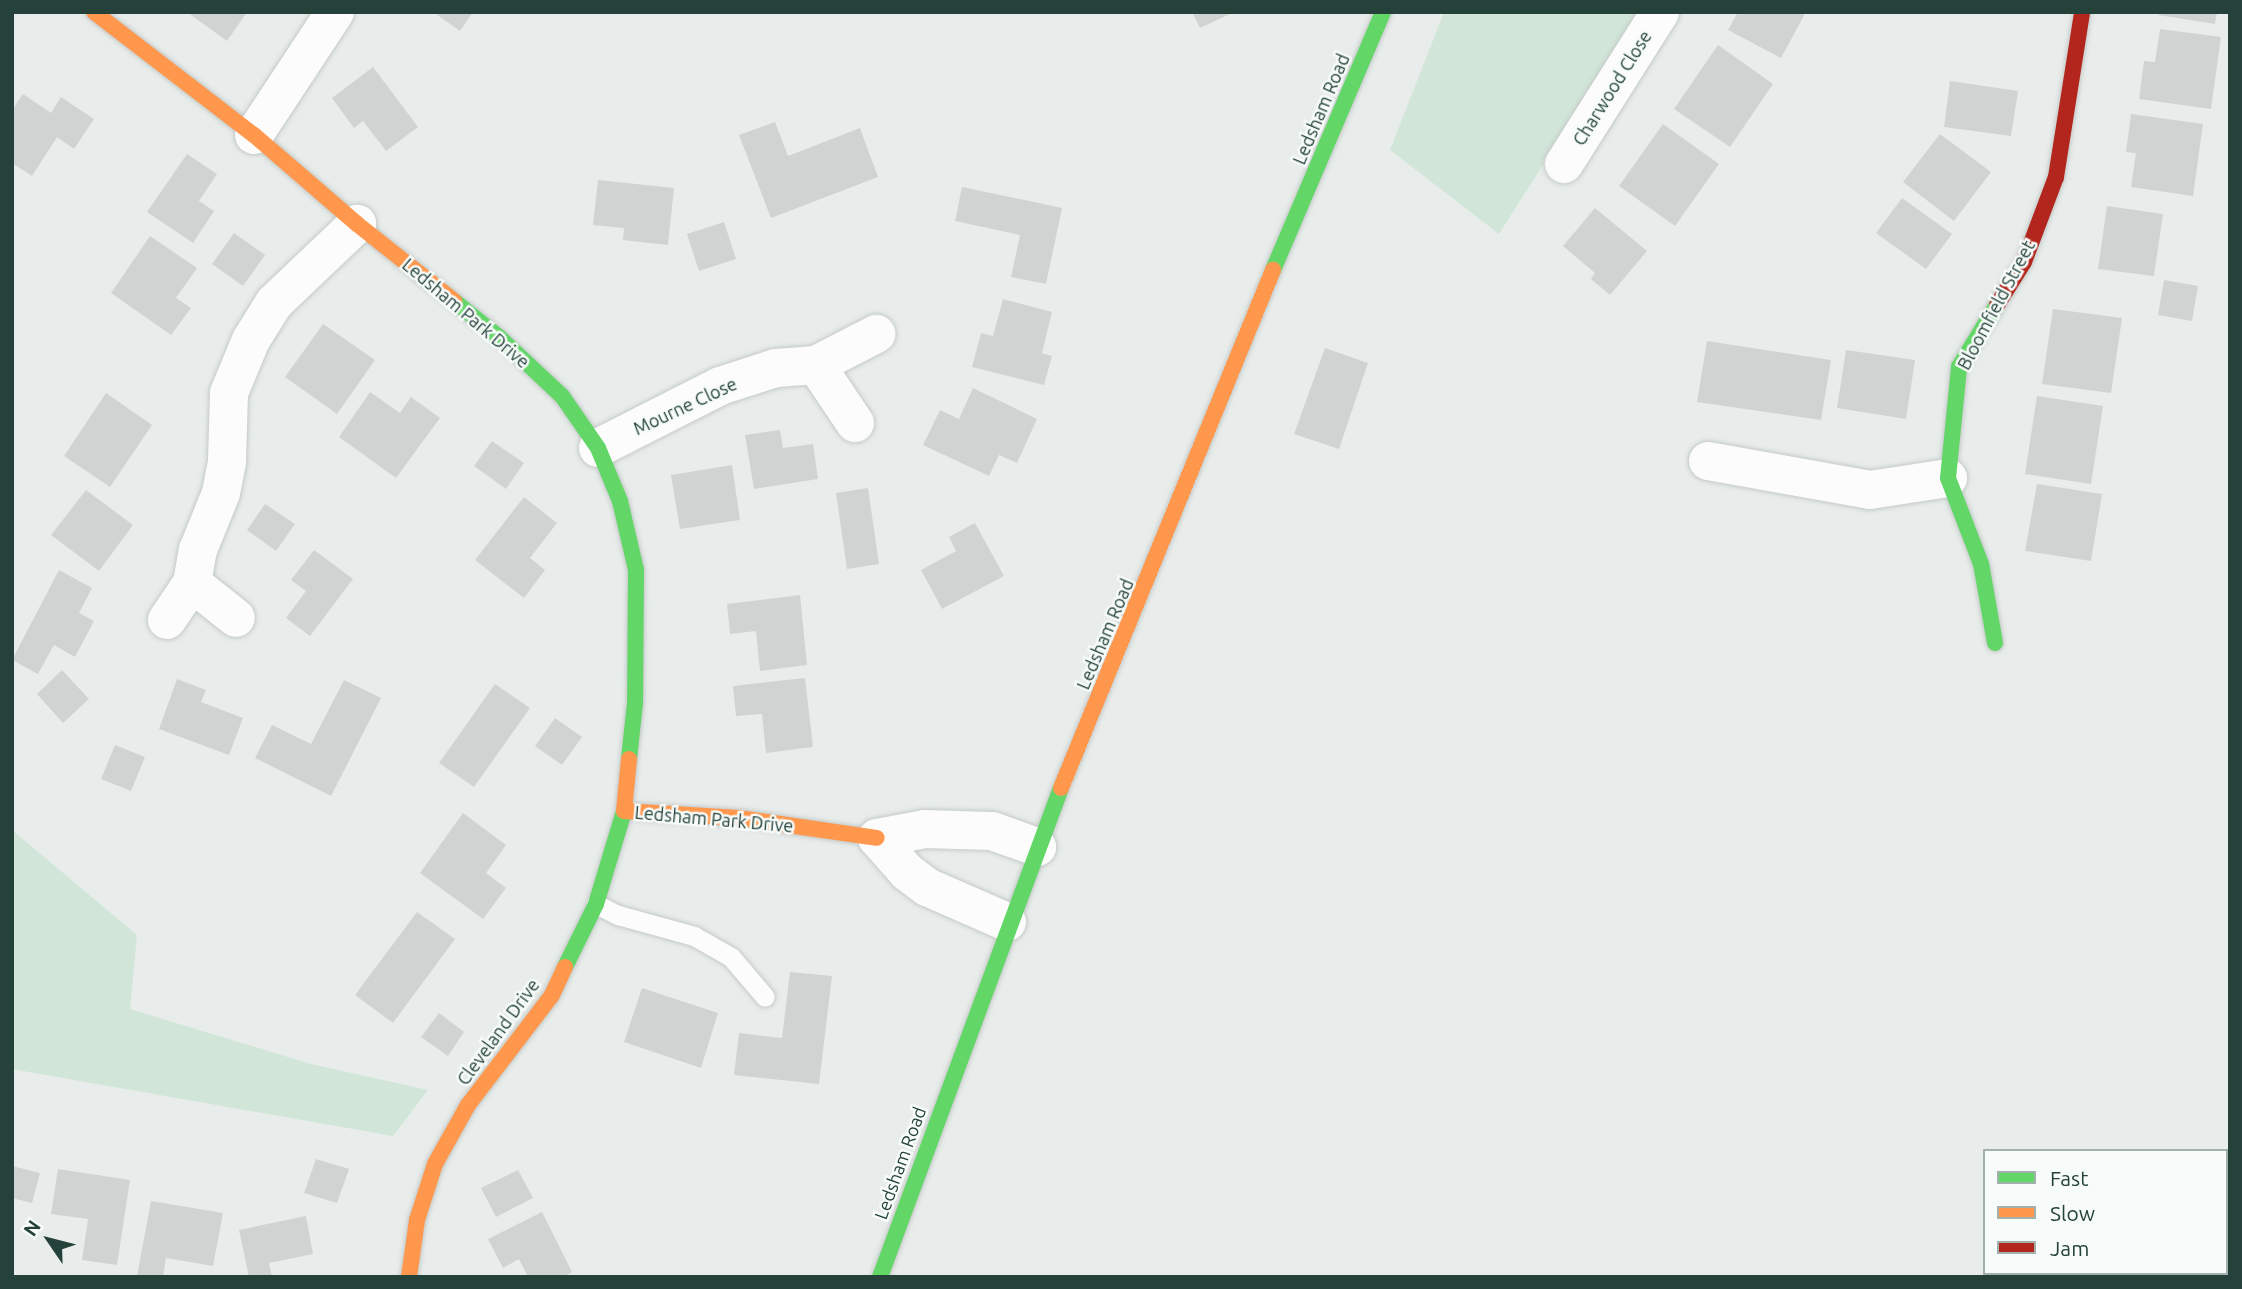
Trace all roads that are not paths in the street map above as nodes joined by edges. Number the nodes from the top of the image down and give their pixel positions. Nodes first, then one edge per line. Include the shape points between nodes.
1 (94, 12) edge
2 (335, 12) edge
3 (1384, 12) edge
4 (1660, 12) edge
5 (2082, 12) edge
6 (254, 135) junction
7 (1564, 164) dead end
8 (357, 224) junction
9 (876, 334) dead end
10 (816, 365) junction
11 (855, 423) dead end
12 (598, 448) junction
13 (1708, 461) dead end
14 (1948, 478) junction
15 (192, 583) junction
16 (236, 618) dead end
17 (167, 620) dead end
18 (1995, 643) dead end
19 (624, 811) junction
20 (877, 838) junction
21 (1037, 847) junction
22 (596, 904) junction
23 (1007, 922) junction
24 (765, 997) dead end
25 (409, 1277) edge
26 (880, 1277) edge

1 - 6 street, Ledsham Park Drive
2 - 6 street
3 - 21 street, Ledsham Road via 1332,126
4 - 7 street, Charwood Close
5 - 14 street, Bloomfield Street via 2056,177 2024,262 1959,367
6 - 8 street, Ledsham Park Drive
8 - 12 street, Ledsham Park Drive via 500,338 562,397
8 - 15 street via 274,303 251,340 229,393 221,494 198,550
9 - 10 street, Mourne Close
10 - 11 street
10 - 12 street, Mourne Close via 776,368 720,386
12 - 19 street, Ledsham Park Drive via 620,500 636,570 635,704
13 - 14 street via 1870,490
14 - 18 street, Bloomfield Street via 1981,564
15 - 16 street
15 - 17 street
19 - 20 street, Ledsham Park Drive via 739,818
19 - 22 street, Cleveland Drive
20 - 21 street, Ledsham Park Drive via 925,829 992,831
20 - 23 street via 927,887
21 - 23 street, Ledsham Road
22 - 24 lane via 618,915 694,936 731,957
22 - 25 street, Cleveland Drive via 552,995 468,1105 435,1164 416,1220
23 - 26 street, Ledsham Road

